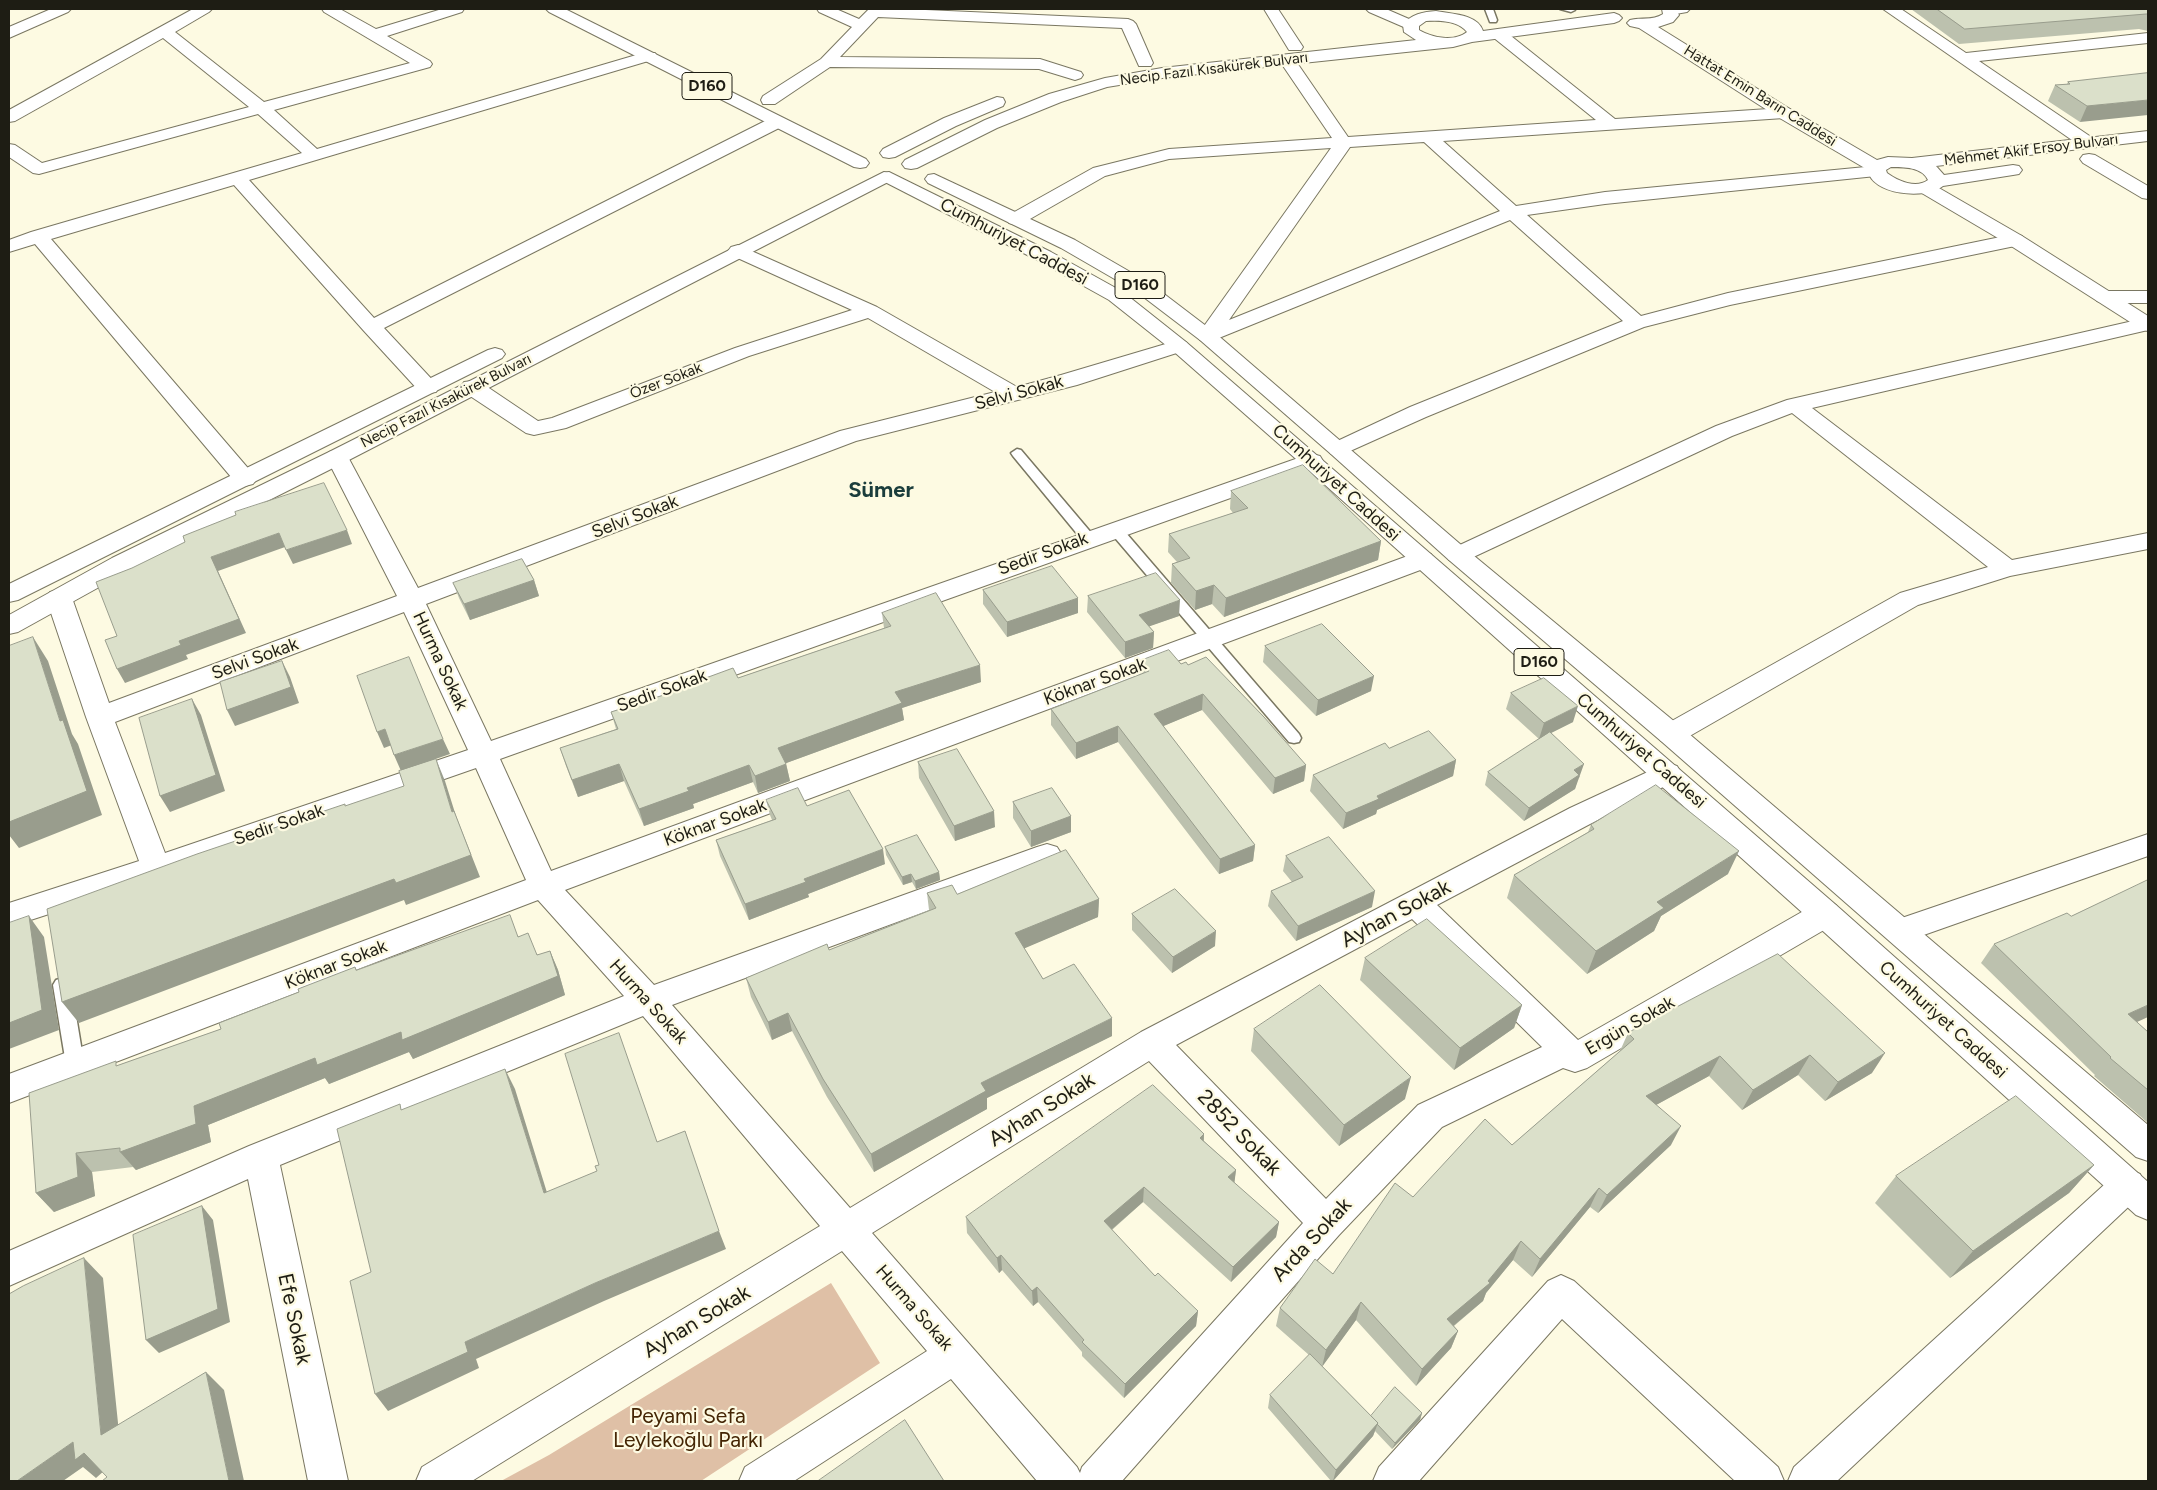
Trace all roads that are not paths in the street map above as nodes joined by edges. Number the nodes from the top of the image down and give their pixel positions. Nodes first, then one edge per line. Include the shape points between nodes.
1 (63, 9) edge
2 (204, 9) edge
3 (329, 9) edge
4 (457, 9) edge
5 (554, 9) edge
6 (585, 9) edge
7 (824, 9) edge
8 (1130, 9) edge
9 (1271, 9) edge
10 (1374, 9) edge
11 (1415, 9) edge
12 (1572, 9) edge
13 (1892, 9) edge
14 (876, 10) edge
15 (1672, 12) edge
16 (172, 13) dead end
17 (1608, 13) edge
18 (1436, 16) junction
19 (188, 17) junction
20 (1465, 21) junction
21 (1494, 21) edge
22 (1128, 24) junction
23 (1643, 24) junction
24 (861, 25) junction
25 (1411, 27) junction
26 (163, 30) junction
27 (9, 33) edge
28 (374, 35) junction
29 (1468, 38) junction
30 (2148, 38) edge
31 (1442, 42) junction
32 (1291, 54) junction
33 (649, 56) junction
34 (1965, 58) junction
35 (827, 62) junction
36 (1145, 63) junction
37 (1075, 75) junction
38 (1047, 82) dead end
39 (1011, 96) dead end
40 (769, 100) junction
41 (261, 108) junction
42 (1784, 113) junction
43 (803, 116) dead end
44 (9, 117) edge
45 (777, 122) junction
46 (1612, 125) junction
47 (2148, 136) edge
48 (1428, 137) junction
49 (1344, 143) junction
50 (9, 149) edge
51 (2089, 151) junction
52 (2148, 152) edge
53 (315, 156) junction
54 (2070, 162) dead end
55 (1913, 163) junction
56 (884, 164) junction
57 (1882, 167) junction
58 (2032, 167) dead end
59 (238, 179) junction
60 (1932, 185) junction
61 (2148, 194) edge
62 (1513, 212) junction
63 (1016, 219) junction
64 (38, 236) junction
65 (2015, 240) junction
66 (9, 246) edge
67 (738, 251) junction
68 (2104, 297) junction
69 (2148, 297) edge
70 (870, 310) junction
71 (1638, 323) junction
72 (2147, 325) edge
73 (371, 327) junction
74 (543, 329) dead end
75 (1207, 336) junction
76 (517, 342) dead end
77 (1179, 346) junction
78 (472, 387) junction
79 (428, 388) junction
80 (1014, 394) junction
81 (1795, 405) junction
82 (1339, 449) junction
83 (1017, 453) dead end
84 (337, 457) junction
85 (1312, 461) junction
86 (245, 478) junction
87 (1115, 528) junction
88 (1088, 538) junction
89 (2148, 541) edge
90 (1458, 555) junction
91 (1422, 560) junction
92 (2007, 569) junction
93 (9, 594) edge
94 (59, 598) junction
95 (412, 601) junction
96 (9, 626) edge
97 (1209, 639) junction
98 (100, 717) junction
99 (1671, 734) junction
100 (1294, 738) dead end
101 (484, 754) junction
102 (1667, 773) junction
103 (2148, 845) edge
104 (1047, 855) edge
105 (156, 868) junction
106 (543, 886) junction
107 (1415, 903) junction
108 (1825, 914) junction
109 (9, 915) edge
110 (1901, 931) junction
111 (59, 969) edge
112 (648, 1000) junction
113 (1152, 1042) junction
114 (1568, 1050) junction
115 (75, 1064) junction
116 (9, 1089) edge
117 (2148, 1146) edge
118 (261, 1157) junction
119 (2138, 1195) edge
120 (1326, 1223) junction
121 (847, 1231) junction
122 (9, 1268) edge
123 (954, 1355) junction
124 (328, 1481) edge
125 (436, 1481) edge
126 (759, 1481) edge
127 (1062, 1481) edge
128 (1096, 1481) edge
129 (1393, 1481) edge
130 (1764, 1481) edge
131 (1808, 1481) edge

1 - 27 street
2 - 19 street
3 - 28 street
4 - 28 street
5 - 33 street, Cumhuriyet Caddesi / D160
6 - 40 street, D160
7 - 24 street
8 - 22 street
9 - 32 street
10 - 25 street
11 - 18 street
12 - 21 street
13 - 34 street
14 - 22 street
14 - 24 street
15 - 23 street
15 - 57 street, Hattat Emin Barın Caddesi
16 - 19 street
17 - 21 street
17 - 23 street
18 - 20 street
18 - 25 street, Necip Fazıl Kısakürek Bulvarı via 1418,19
19 - 26 street
20 - 21 street
20 - 29 street via 1475,29
21 - 29 street
21 - 46 street
22 - 36 street
23 - 42 street, Hattat Emin Barın Caddesi
24 - 35 street
25 - 31 street via 1422,38
25 - 32 street, Necip Fazıl Kısakürek Bulvarı
26 - 41 street
26 - 44 street
28 - 41 street via 424,64
29 - 31 street, Necip Fazıl Kısakürek Bulvarı
30 - 34 street
31 - 32 street, Necip Fazıl Kısakürek Bulvarı
32 - 36 street, Necip Fazıl Kısakürek Bulvarı
32 - 49 street
32 - 56 street, Necip Fazıl Kısakürek Bulvarı via 1105,83 1055,98
33 - 45 street, Cumhuriyet Caddesi / D160
33 - 53 street
34 - 51 street
35 - 37 street via 1040,64
35 - 40 street
36 - 37 street, Necip Fazıl Kısakürek Bulvarı
37 - 38 street, Necip Fazıl Kısakürek Bulvarı
39 - 56 street, Necip Fazıl Kısakürek Bulvarı via 950,122
40 - 43 street, D160
41 - 50 street via 39,169
41 - 53 street
42 - 46 street
42 - 57 street, Hattat Emin Barın Caddesi
45 - 56 street, Cumhuriyet Caddesi / D160
45 - 73 street
46 - 48 street
47 - 51 street, Mehmet Akif Ersoy Bulvarı
48 - 49 street
48 - 62 street
49 - 63 street via 1169,154 1099,172
49 - 75 street
51 - 52 street, Mehmet Akif Ersoy Bulvarı
51 - 54 street, Mehmet Akif Ersoy Bulvarı
51 - 55 street, Mehmet Akif Ersoy Bulvarı
51 - 61 street
53 - 59 street
55 - 57 street, Mehmet Akif Ersoy Bulvarı
55 - 60 street via 1929,169 1938,177
56 - 63 street, Cumhuriyet Caddesi / D160
56 - 67 street, Necip Fazıl Kısakürek Bulvarı
56 - 74 street, Necip Fazıl Kısakürek Bulvarı
56 - 77 street, Cumhuriyet Caddesi / D160 via 1116,296
57 - 60 street via 1882,178 1897,186
57 - 62 street, Mehmet Akif Ersoy Bulvarı via 1605,198
58 - 60 street, Mehmet Akif Ersoy Bulvarı
59 - 64 street
59 - 73 street
60 - 65 street
62 - 71 street
62 - 75 street, Mehmet Akif Ersoy Bulvarı
63 - 75 street, Cumhuriyet Caddesi / D160 via 1068,244 1144,288
64 - 66 street
64 - 86 street
65 - 68 street
65 - 71 street via 1728,299
67 - 70 street
67 - 78 street, Necip Fazıl Kısakürek Bulvarı
68 - 69 street
68 - 72 street
70 - 78 street, Özer Sokak via 742,352 558,423 534,428
70 - 80 street
71 - 82 street via 1418,412
72 - 81 street
73 - 79 street
75 - 82 street, Cumhuriyet Caddesi / D160
76 - 79 street, Necip Fazıl Kısakürek Bulvarı
77 - 80 street, Selvi Sokak
77 - 85 street, Cumhuriyet Caddesi / D160
78 - 84 street, Necip Fazıl Kısakürek Bulvarı
79 - 86 street, Necip Fazıl Kısakürek Bulvarı
80 - 95 street, Selvi Sokak via 848,436
81 - 90 street via 1724,430
81 - 92 street
82 - 90 street, Cumhuriyet Caddesi / D160
83 - 88 lane
84 - 94 street, Necip Fazıl Kısakürek Bulvarı
84 - 95 street, Hurma Sokak
85 - 87 street, Sedir Sokak
85 - 91 street, Cumhuriyet Caddesi / D160
86 - 93 street, Necip Fazıl Kısakürek Bulvarı
87 - 88 street, Sedir Sokak
87 - 97 lane
88 - 101 street, Sedir Sokak
89 - 92 street
90 - 99 street, Cumhuriyet Caddesi / D160
91 - 97 street, Köknar Sokak
91 - 102 street, Cumhuriyet Caddesi / D160
92 - 99 street via 1909,598
94 - 96 street, Necip Fazıl Kısakürek Bulvarı
94 - 98 street
95 - 98 street, Selvi Sokak
95 - 101 street, Hurma Sokak
97 - 100 lane
97 - 106 street, Köknar Sokak
98 - 105 street
99 - 110 street, Cumhuriyet Caddesi / D160
101 - 105 street, Sedir Sokak
101 - 106 street, Hurma Sokak
102 - 107 street, Ayhan Sokak
102 - 108 street, Cumhuriyet Caddesi / D160
103 - 110 street
104 - 112 street
105 - 109 street, Sedir Sokak via 50,912
106 - 112 street, Hurma Sokak
106 - 115 street, Köknar Sokak
107 - 113 street, Ayhan Sokak
107 - 114 street, Ergün Sokak
108 - 114 street, Ergün Sokak via 1575,1058
108 - 119 street, Cumhuriyet Caddesi / D160
110 - 117 street, Cumhuriyet Caddesi
111 - 115 lane
112 - 118 street
112 - 121 street, Hurma Sokak
113 - 120 street, 2852 Sokak
113 - 121 street, Ayhan Sokak
114 - 120 street, Arda Sokak via 1430,1116
115 - 116 street, Köknar Sokak
118 - 122 street
118 - 124 street, Efe Sokak
119 - 131 street
120 - 128 street, Arda Sokak
121 - 123 street, Hurma Sokak
121 - 125 street, Ayhan Sokak
123 - 126 street
123 - 127 street, Hurma Sokak
129 - 130 street via 1561,1293

